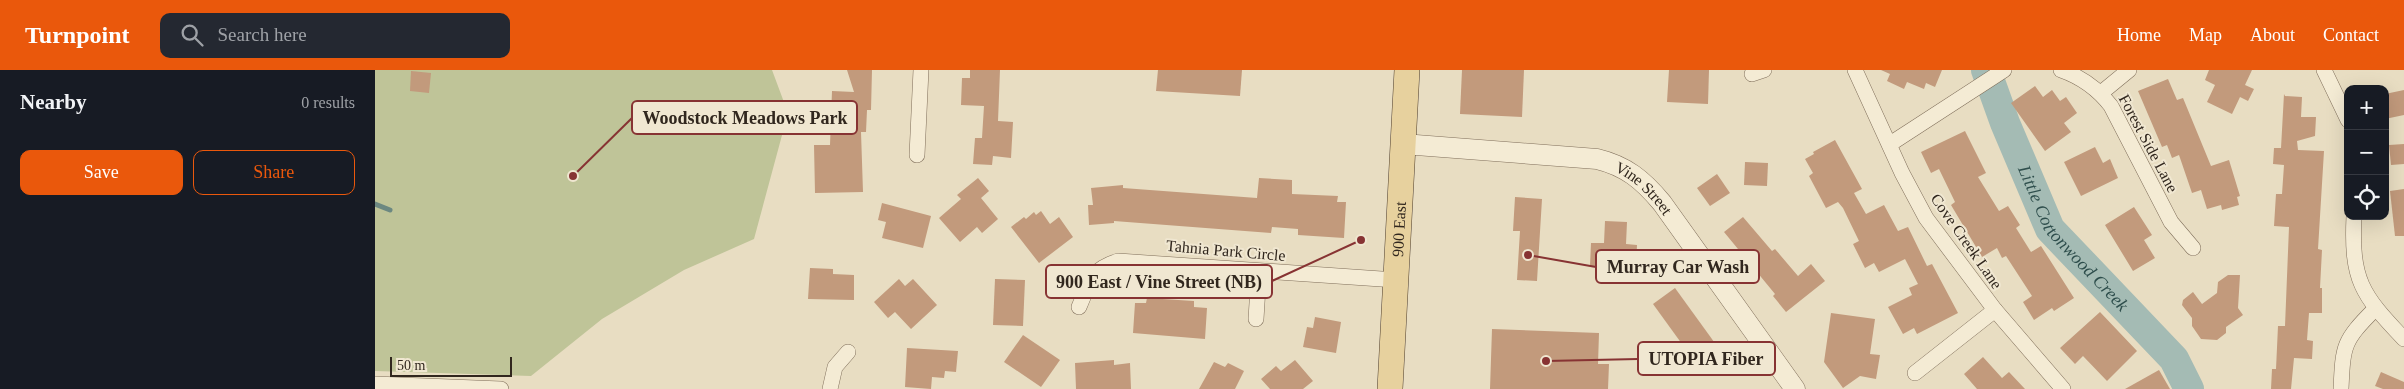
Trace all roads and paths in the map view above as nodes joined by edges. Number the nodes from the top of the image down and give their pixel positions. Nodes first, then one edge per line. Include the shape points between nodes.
1 (921, 70) edge
2 (1407, 70) edge
3 (1855, 70) edge
4 (2061, 70) edge
5 (2129, 70) edge
6 (2324, 70) edge
7 (2000, 72) edge
8 (2101, 93) junction
9 (2344, 112) edge
10 (1403, 144) junction
11 (1890, 144) junction
12 (917, 155) dead end
13 (2354, 220) edge
14 (2193, 248) dead end
15 (1259, 271) junction
16 (1396, 280) junction
17 (1079, 307) dead end
18 (2375, 309) junction
19 (1995, 310) junction
20 (1256, 319) dead end
21 (2404, 339) edge
22 (848, 352) dead end
23 (1915, 373) dead end
24 (375, 384) edge
25 (501, 389) edge
26 (829, 389) edge
27 (1390, 389) edge
28 (1795, 389) edge
29 (2063, 389) edge
30 (2341, 389) edge

1 - 12 street
2 - 10 main road, 900 East
3 - 11 street, Cove Creek Lane
4 - 8 street, Forest Side Lane via 2073,74
5 - 8 street
6 - 9 street
7 - 11 street
8 - 14 street, Forest Side Lane via 2111,106 2171,222
10 - 16 main road, 900 East
10 - 28 street, Vine Street via 1597,159 1625,168 1662,203
11 - 19 street, Cove Creek Lane via 1926,218
13 - 18 street via 2356,268 2366,296
15 - 16 street, Tahnia Park Circle
15 - 17 street, Tahnia Park Circle via 1118,261 1103,266 1093,275
15 - 20 street
16 - 27 main road, 900 East
18 - 21 street
18 - 30 street via 2348,339
19 - 23 street
19 - 29 street, Cove Creek Lane
22 - 26 street via 835,368
24 - 25 street

